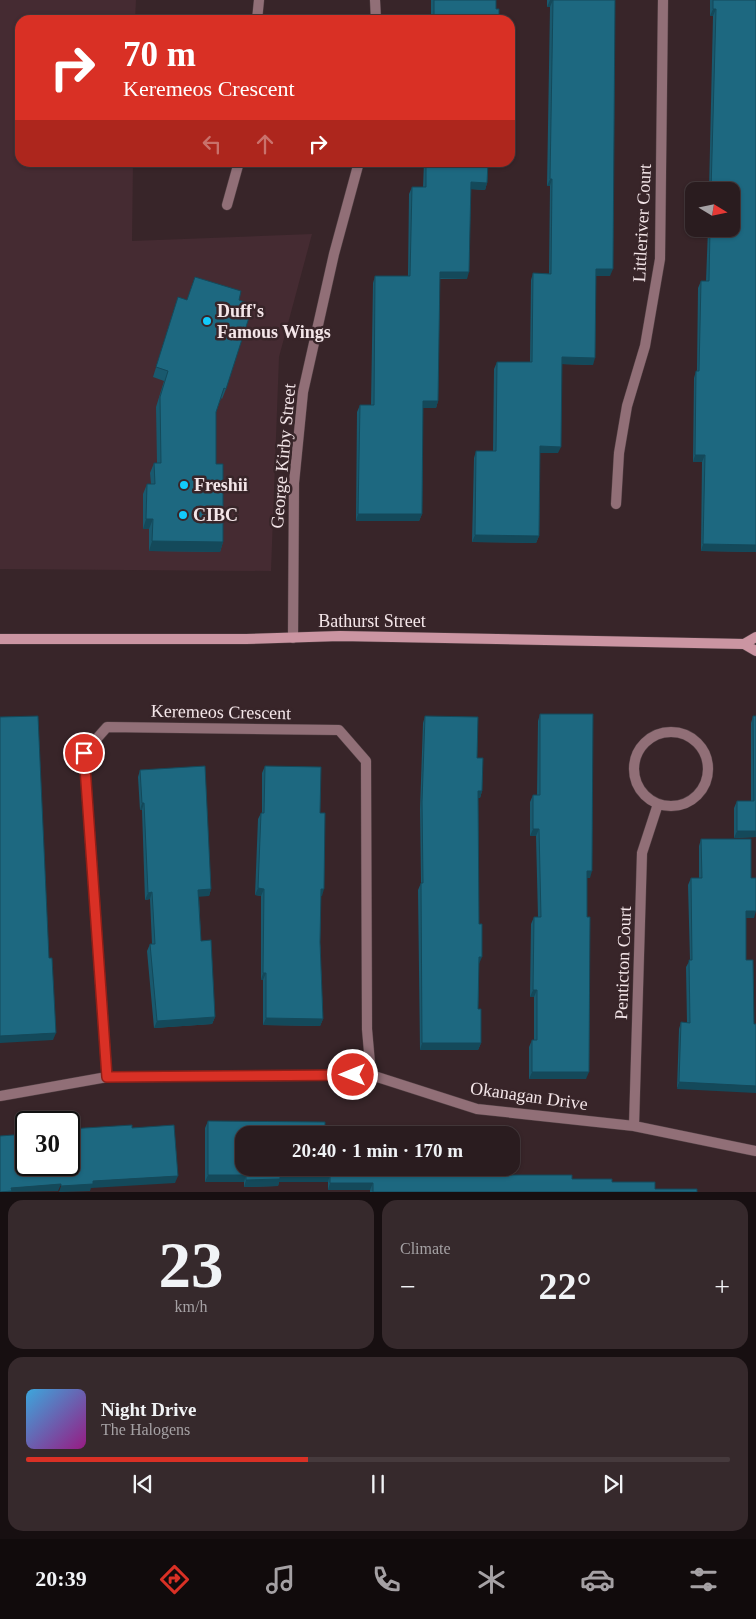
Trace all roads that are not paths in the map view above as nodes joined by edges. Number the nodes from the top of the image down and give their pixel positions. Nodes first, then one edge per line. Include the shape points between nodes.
1 (259, 0) edge
2 (375, 0) edge
3 (663, 0) edge
4 (258, 15) edge
5 (376, 15) edge
6 (238, 167) edge
7 (358, 167) edge
8 (227, 205) dead end
9 (616, 504) dead end
10 (756, 637) edge
11 (293, 638) junction
12 (0, 639) edge
13 (744, 644) junction
14 (756, 651) edge
15 (658, 804) junction
16 (371, 1075) junction
17 (107, 1077) junction
18 (0, 1096) edge
19 (634, 1126) junction
20 (756, 1151) edge

1 - 4 street
2 - 5 street
3 - 9 street, Littleriver Court via 660,260 645,346 627,406 618,453
6 - 8 street
7 - 11 street, George Kirby Street via 302,392 294,483
10 - 13 main road
11 - 12 main road, Bathurst Street
11 - 13 main road, Bathurst Street via 350,636
13 - 14 main road, Bathurst Street
15 - 15 street via 671,806 694,798 707,777 708,764 704,752 687,735 663,732 652,736 636,755 634,778 639,790
15 - 19 street, Penticton Court via 642,854
16 - 17 street, Okanagan Drive
16 - 17 street, Keremeos Crescent via 367,1029 366,760 339,730 107,726 84,753
16 - 19 street, Okanagan Drive via 477,1109
17 - 18 street, Okanagan Drive
19 - 20 street, Okanagan Drive

